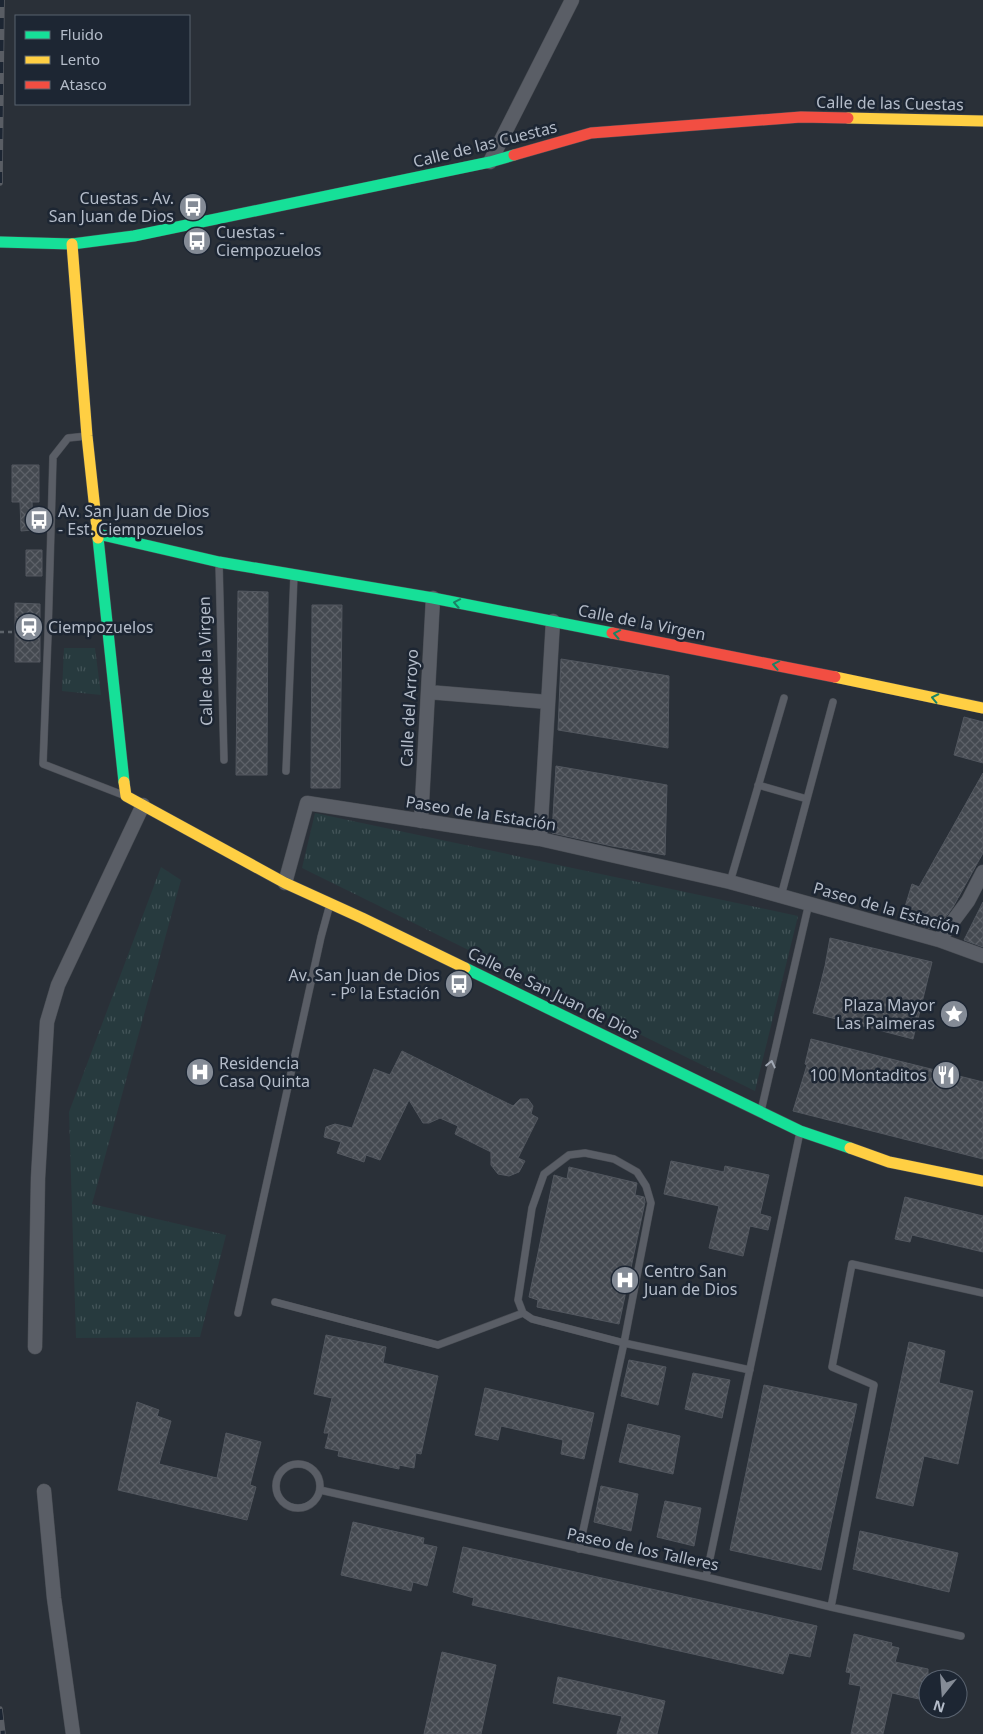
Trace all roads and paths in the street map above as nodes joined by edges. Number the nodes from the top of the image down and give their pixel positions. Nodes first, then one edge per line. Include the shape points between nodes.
1 (572, 0) edge
2 (983, 121) edge
3 (490, 162) junction
4 (0, 242) edge
5 (72, 244) junction
6 (87, 436) junction
7 (98, 534) junction
8 (219, 562) junction
9 (294, 574) junction
10 (433, 598) junction
11 (553, 621) junction
12 (0, 632) edge
13 (15, 632) dead end
14 (428, 692) junction
15 (784, 698) dead end
16 (548, 702) junction
17 (833, 702) dead end
18 (983, 708) edge
19 (224, 760) dead end
20 (286, 771) dead end
21 (758, 785) junction
22 (126, 796) junction
23 (807, 799) junction
24 (143, 805) junction
25 (421, 821) junction
26 (540, 839) junction
27 (983, 872) edge
28 (730, 882) junction
29 (285, 883) junction
30 (781, 896) junction
31 (809, 903) junction
32 (330, 904) junction
33 (939, 940) junction
34 (983, 956) edge
35 (760, 1112) junction
36 (800, 1131) junction
37 (983, 1181) edge
38 (983, 1293) edge
39 (275, 1302) dead end
40 (238, 1313) dead end
41 (523, 1313) junction
42 (624, 1343) junction
43 (36, 1347) dead end
44 (750, 1370) junction
45 (320, 1490) junction
46 (44, 1491) dead end
47 (578, 1549) junction
48 (706, 1577) junction
49 (831, 1607) junction
50 (961, 1636) dead end
51 (73, 1734) edge

1 - 3 street
2 - 3 street, Calle de las Cuestas via 801,117 591,133
3 - 5 street, Calle de las Cuestas via 134,236
4 - 5 street, Calle de las Cuestas
5 - 6 street
6 - 7 street
6 - 22 lane, Calle de San Juan de Dios via 68,438 53,457 43,764
7 - 8 street, Calle de la Virgen
7 - 22 street
8 - 9 street, Calle de la Virgen
8 - 19 lane, Calle de la Virgen
9 - 10 street, Calle de la Virgen
9 - 20 lane
11 -> 10 street, Calle de la Virgen
10 - 14 street, Calle del Arroyo
11 - 16 street
18 -> 11 street, Calle de la Virgen
12 - 13 path
14 - 16 street
14 - 25 street, Calle del Arroyo
15 - 21 lane
16 - 26 street
17 - 23 lane
21 - 23 lane
21 - 28 lane
22 - 24 street, Calle de San Juan de Dios
23 - 30 lane
24 - 29 street, Calle de San Juan de Dios
24 - 43 street via 58,985 47,1022 38,1178
25 - 26 street, Paseo de la Estación
25 - 29 street, Paseo de la Estación via 307,803
26 - 28 street, Paseo de la Estación
27 - 33 street via 968,901
28 - 30 street, Paseo de la Estación
29 - 32 street, Calle de San Juan de Dios
30 - 31 street, Paseo de la Estación
31 - 33 street, Paseo de la Estación
35 -> 31 lane
32 - 35 street, Calle de San Juan de Dios
32 - 40 lane
33 - 34 street, Paseo de la Estación
35 - 36 street, Calle de San Juan de Dios
36 - 37 street, Calle de San Juan de Dios via 889,1162
36 - 44 lane
38 - 49 lane via 852,1264 832,1367 874,1385
39 - 41 lane via 438,1345
41 - 42 lane via 532,1319
41 - 42 lane via 518,1300 532,1208 544,1174 570,1155 586,1153 614,1159 637,1172 651,1202
42 - 44 lane
42 - 47 lane
44 - 48 lane
45 - 45 lane via 310,1505 297,1508 290,1507 279,1498 276,1485 278,1477 288,1466 303,1464 316,1472
45 - 47 lane, Paseo de los Talleres
46 - 51 street via 54,1598
47 - 48 lane, Paseo de los Talleres
48 - 49 lane, Paseo de los Talleres
49 - 50 lane, Paseo de los Talleres

